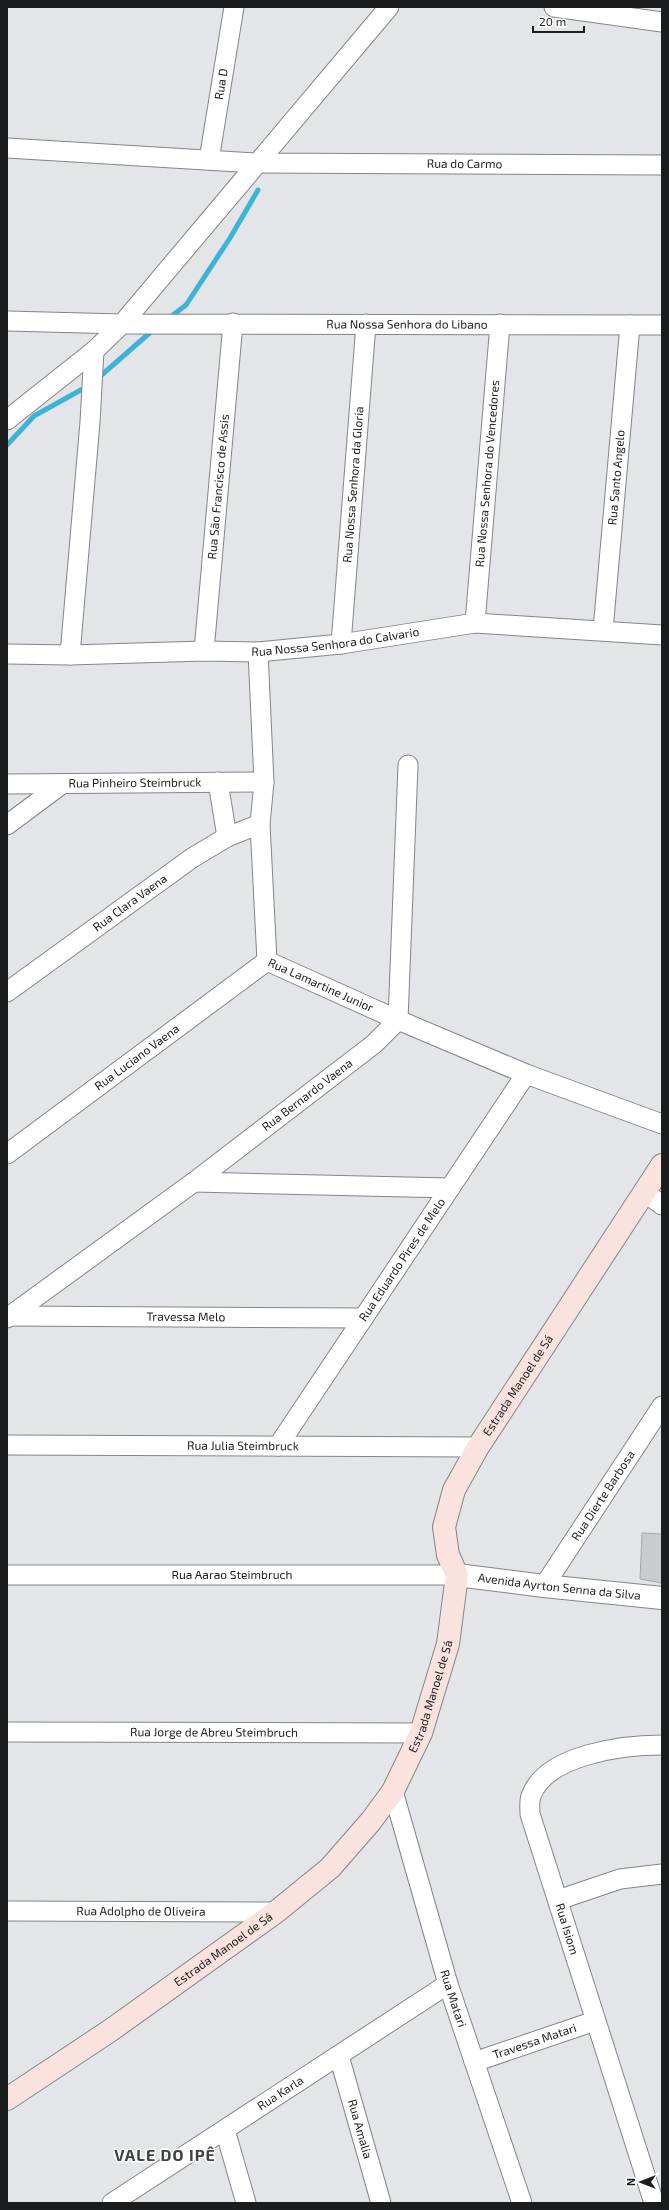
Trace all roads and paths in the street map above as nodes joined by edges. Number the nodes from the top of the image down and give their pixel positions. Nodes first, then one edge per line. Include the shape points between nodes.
1 (234, 7) edge
2 (389, 7) edge
3 (554, 7) edge
4 (662, 22) edge
5 (7, 148) edge
6 (209, 160) junction
7 (262, 163) junction
8 (662, 165) edge
9 (7, 321) edge
10 (233, 323) junction
11 (122, 324) junction
12 (366, 324) junction
13 (500, 324) junction
14 (662, 325) edge
15 (630, 326) junction
16 (94, 351) junction
17 (7, 420) edge
18 (475, 623) junction
19 (603, 630) junction
20 (662, 634) edge
21 (341, 644) junction
22 (204, 651) junction
23 (258, 652) junction
24 (7, 654) edge
25 (70, 655) junction
26 (408, 765) dead end
27 (218, 782) junction
28 (264, 782) junction
29 (7, 784) edge
30 (62, 784) junction
31 (260, 824) junction
32 (7, 825) edge
33 (227, 836) junction
34 (267, 961) junction
35 (7, 992) edge
36 (398, 1020) junction
37 (526, 1074) junction
38 (662, 1124) edge
39 (7, 1154) edge
40 (662, 1164) edge
41 (194, 1182) junction
42 (450, 1188) junction
43 (644, 1192) junction
44 (662, 1205) edge
45 (8, 1317) edge
46 (363, 1318) junction
47 (662, 1406) edge
48 (7, 1445) edge
49 (278, 1446) junction
50 (478, 1447) junction
51 (7, 1575) edge
52 (457, 1575) junction
53 (544, 1586) junction
54 (662, 1598) edge
55 (7, 1732) edge
56 (421, 1733) junction
57 (662, 1745) edge
58 (393, 1791) junction
59 (662, 1874) edge
60 (558, 1900) junction
61 (7, 1911) edge
62 (276, 1912) junction
63 (448, 1984) junction
64 (595, 2021) junction
65 (339, 2056) junction
66 (474, 2062) junction
67 (7, 2099) edge
68 (225, 2130) junction
69 (112, 2203) edge
70 (246, 2203) edge
71 (380, 2203) edge
72 (522, 2203) edge
73 (654, 2203) edge

1 - 6 street, Rua D
2 - 7 street
3 - 4 street
5 - 6 street, Rua do Carmo
6 - 7 street, Rua do Carmo
7 - 8 street, Rua do Carmo
7 - 11 street
9 - 11 street, Rua Nossa Senhora do Libano
10 - 11 street, Rua Nossa Senhora do Libano
10 - 12 street, Rua Nossa Senhora do Libano
10 - 22 street, Rua São Francisco de Assis
11 - 16 street
12 - 13 street, Rua Nossa Senhora do Libano
12 - 21 street, Rua Nossa Senhora da Gloria
13 - 15 street, Rua Nossa Senhora do Libano
13 - 18 street, Rua Nossa Senhora do Vencedores
14 - 15 street, Rua Nossa Senhora do Libano
15 - 19 street, Rua Santo Angelo
16 - 17 street
16 - 25 street
18 - 19 street, Rua Nossa Senhora do Calvario
18 - 21 street, Rua Nossa Senhora do Calvario
19 - 20 street, Rua Nossa Senhora do Calvario
21 - 23 street, Rua Nossa Senhora do Calvario
22 - 23 street, Rua Nossa Senhora do Calvario
22 - 25 street, Rua Nossa Senhora do Calvario
23 - 28 street, Rua Lamartine Junior
24 - 25 street, Rua Nossa Senhora do Calvario
26 - 36 street
27 - 28 street, Rua Pinheiro Steimbruck
27 - 30 street, Rua Pinheiro Steimbruck
27 - 33 street
28 - 31 street, Rua Lamartine Junior
29 - 30 street, Rua Pinheiro Steimbruck
30 - 32 street
31 - 33 street, Rua Clara Vaena
31 - 34 street, Rua Lamartine Junior
33 - 35 street, Rua Clara Vaena via 192,858
34 - 36 street, Rua Lamartine Junior
34 - 39 street, Rua Luciano Vaena
36 - 37 street, Rua Lamartine Junior
36 - 41 street, Rua Bernardo Vaena via 374,1044
37 - 38 street, Rua Lamartine Junior
37 - 42 street, Rua Eduardo Pires de Melo
40 - 43 main road, Estrada Manoel de Sá
41 - 42 street
41 - 45 street, Rua Bernardo Vaena
42 - 46 street, Rua Eduardo Pires de Melo
43 - 44 street
43 - 50 main road, Estrada Manoel de Sá
45 - 46 street, Travessa Melo
46 - 49 street, Rua Eduardo Pires de Melo
47 - 53 street, Rua Dierte Barbosa
48 - 49 street, Rua Julia Steimbruck
49 - 50 street, Rua Julia Steimbruck
50 - 52 main road, Estrada Manoel de Sá via 454,1490 444,1527 448,1555
51 - 52 street, Rua Aarao Steimbruch
52 - 53 street, Avenida Ayrton Senna da Silva
52 - 56 main road, Estrada Manoel de Sá via 448,1644
53 - 54 street, Avenida Ayrton Senna da Silva
55 - 56 street, Rua Jorge de Abreu Steimbruch
56 - 58 main road, Estrada Manoel de Sá
57 - 60 street, Rua Isiom via 604,1750 575,1759 542,1778 531,1796 530,1814
58 - 62 main road, Estrada Manoel de Sá via 330,1868
58 - 63 street, Rua Matari
59 - 60 street via 620,1878
60 - 64 street, Rua Isiom
61 - 62 street, Rua Adolpho de Oliveira
62 - 67 main road, Estrada Manoel de Sá via 111,2030
63 - 65 street, Rua Karla
63 - 66 street, Rua Matari
64 - 66 street, Travessa Matari
64 - 73 street, Rua Isiom
65 - 68 street, Rua Karla
65 - 71 street, Rua Amalia
66 - 72 street, Rua Matari
68 - 69 street, Rua Karla
68 - 70 street

